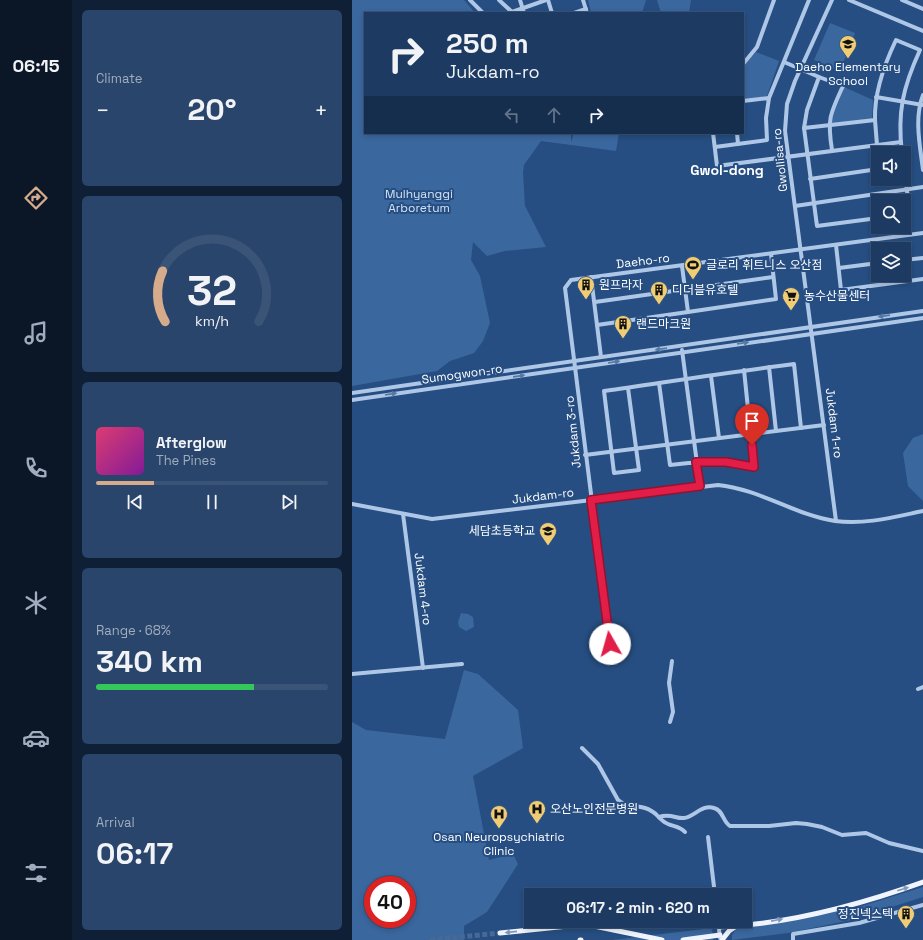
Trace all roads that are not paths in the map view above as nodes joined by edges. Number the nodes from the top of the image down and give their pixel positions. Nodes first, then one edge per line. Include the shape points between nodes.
1 (470, 0) edge
2 (499, 0) edge
3 (520, 0) edge
4 (547, 0) edge
5 (583, 0) edge
6 (774, 0) edge
7 (809, 0) edge
8 (832, 0) edge
9 (849, 0) edge
10 (902, 0) edge
11 (923, 9) edge
12 (523, 11) edge
13 (587, 11) edge
14 (482, 12) edge
15 (552, 12) edge
16 (923, 32) edge
17 (784, 62) junction
18 (744, 63) edge
19 (801, 69) junction
20 (819, 77) junction
21 (923, 95) edge
22 (876, 97) junction
23 (769, 98) junction
24 (744, 102) edge
25 (901, 102) junction
26 (921, 104) edge
27 (875, 120) junction
28 (828, 126) junction
29 (804, 128) junction
30 (713, 134) edge
31 (737, 134) edge
32 (901, 142) junction
33 (738, 144) junction
34 (877, 145) junction
35 (901, 146) edge
36 (714, 147) junction
37 (832, 150) junction
38 (806, 154) junction
39 (788, 156) junction
40 (871, 170) edge
41 (923, 170) edge
42 (810, 179) junction
43 (907, 186) edge
44 (923, 187) edge
45 (907, 189) junction
46 (908, 194) edge
47 (814, 203) junction
48 (795, 206) junction
49 (871, 219) edge
50 (923, 233) edge
51 (836, 245) junction
52 (800, 250) junction
53 (771, 254) junction
54 (923, 258) edge
55 (911, 259) edge
56 (871, 264) edge
57 (682, 266) junction
58 (839, 268) junction
59 (591, 277) junction
60 (773, 277) junction
61 (923, 280) edge
62 (686, 290) junction
63 (594, 302) junction
64 (923, 311) edge
65 (688, 312) junction
66 (923, 318) edge
67 (597, 325) junction
68 (811, 327) junction
69 (812, 333) junction
70 (681, 346) junction
71 (682, 352) junction
72 (602, 357) junction
73 (575, 361) junction
74 (768, 367) junction
75 (576, 368) junction
76 (744, 370) junction
77 (711, 376) junction
78 (685, 379) junction
79 (659, 383) junction
80 (628, 388) junction
81 (352, 393) edge
82 (352, 400) edge
83 (824, 425) junction
84 (801, 428) junction
85 (776, 431) junction
86 (751, 434) junction
87 (719, 438) junction
88 (693, 441) junction
89 (667, 445) junction
90 (636, 448) junction
91 (611, 452) junction
92 (585, 455) junction
93 (696, 462) junction
94 (700, 486) junction
95 (591, 500) junction
96 (352, 504) edge
97 (923, 511) edge
98 (403, 514) junction
99 (836, 521) junction
100 (610, 644) dead end
101 (672, 662) dead end
102 (462, 664) dead end
103 (423, 668) junction
104 (352, 674) edge
105 (923, 686) edge
106 (918, 689) dead end
107 (670, 722) dead end
108 (582, 748) dead end
109 (659, 817) junction
110 (685, 832) dead end
111 (708, 837) dead end
112 (923, 851) edge
113 (923, 882) edge
114 (714, 888) edge
115 (923, 905) edge
116 (752, 924) edge
117 (720, 928) edge
118 (734, 928) edge
119 (500, 933) tunnel mouth
120 (721, 938) edge
121 (662, 940) edge
122 (682, 940) edge
123 (794, 940) edge

1 - 14 street
2 - 12 street via 512,12
3 - 12 street
4 - 12 street
4 - 15 street
5 - 13 street
6 - 18 street via 757,47
7 - 17 street
8 - 19 street, Gwollisa-ro
9 - 16 street
10 - 11 street
17 - 19 street
17 - 23 street
19 - 20 street
19 - 39 street, Gwollisa-ro via 787,104 785,131
20 - 28 street via 843,86 831,112
20 - 29 street via 807,110
21 - 26 street
22 - 25 street
22 - 25 street via 896,40 920,50 908,76
22 - 27 street
23 - 24 street
23 - 33 street via 766,118 767,140
25 - 26 street
25 - 32 street
26 - 41 street via 919,125
27 - 28 street
27 - 34 street
28 - 29 street
28 - 37 street
29 - 38 street
30 - 36 street
31 - 33 street
32 - 34 street
32 - 35 street
33 - 36 street
34 - 37 street
36 - 39 street via 717,166
37 - 38 street
38 - 39 street
38 - 42 street
39 - 48 street, Gwollisa-ro
40 - 42 street
42 - 47 street
43 - 45 street
44 - 45 street
45 - 46 street
45 - 47 street
47 - 48 street
47 - 49 street via 817,226
48 - 52 street, Gwollisa-ro
50 - 51 street, Daeho-ro
51 - 52 street, Daeho-ro
51 - 58 street
52 - 53 street, Daeho-ro
52 - 68 street, Gwollisa-ro
53 - 57 street, Daeho-ro
53 - 60 street
54 - 55 street
56 - 58 street
57 - 59 street, Daeho-ro
57 - 62 street
58 - 61 street via 841,290
59 - 63 street
59 - 73 street, Daeho-ro via 571,280 565,288
60 - 62 street
60 - 65 street via 776,299
62 - 63 street
62 - 65 street
63 - 67 street
64 -> 68 street, Sumogwon-ro
65 - 67 street
66 - 69 street, Sumogwon-ro
67 - 72 street
68 - 69 street, Jukdam 1-ro
68 - 70 street, Sumogwon-ro
71 -> 69 street, Sumogwon-ro
69 - 83 street, Jukdam 1-ro
70 - 71 street
70 -> 72 street, Sumogwon-ro
75 -> 71 street, Sumogwon-ro
71 - 78 street
72 - 73 street, Sumogwon-ro
73 - 75 street, Jukdam 3-ro
73 - 81 street, Sumogwon-ro
74 - 76 street
74 - 84 street via 794,364
74 - 85 street
82 -> 75 street, Sumogwon-ro
75 - 92 street, Jukdam 3-ro
76 - 77 street
76 - 86 street
77 - 78 street
77 - 87 street
78 - 79 street
78 - 88 street
79 - 80 street
79 - 89 street
80 - 90 street
80 - 91 street via 604,391
83 - 84 street
83 - 99 street, Jukdam 1-ro
84 - 85 street
85 - 86 street
86 - 87 street
86 - 93 street via 754,467 726,462
87 - 88 street
88 - 89 street
88 - 93 street
89 - 90 street
89 - 93 street via 670,465
90 - 91 street
90 - 91 street via 639,470 614,473
91 - 92 street
92 - 95 street, Jukdam 3-ro
93 - 94 street
94 - 95 street, Jukdam-ro
94 - 99 street, Jukdam-ro via 734,487
95 - 98 street, Jukdam-ro via 432,519
95 - 100 street, Jukdam 3-ro
96 - 98 street, Jukdam-ro
97 - 99 street, Jukdam-ro via 884,520
98 - 103 street, Jukdam 4-ro
101 - 107 street via 669,683 673,712
102 - 103 street
103 - 104 street via 418,666
105 - 106 street
108 - 109 street via 598,764 618,800 627,806 656,812
109 - 110 street
109 - 112 street via 670,815 686,818 707,808 714,808 730,826 769,826 796,822 822,827 842,835 866,833 889,843
111 - 114 street
116 -> 113 main road via 812,914
115 - 123 street via 859,923 793,934
117 - 120 street
118 - 120 main road
121 -> 119 main road via 578,925
120 - 122 main road

